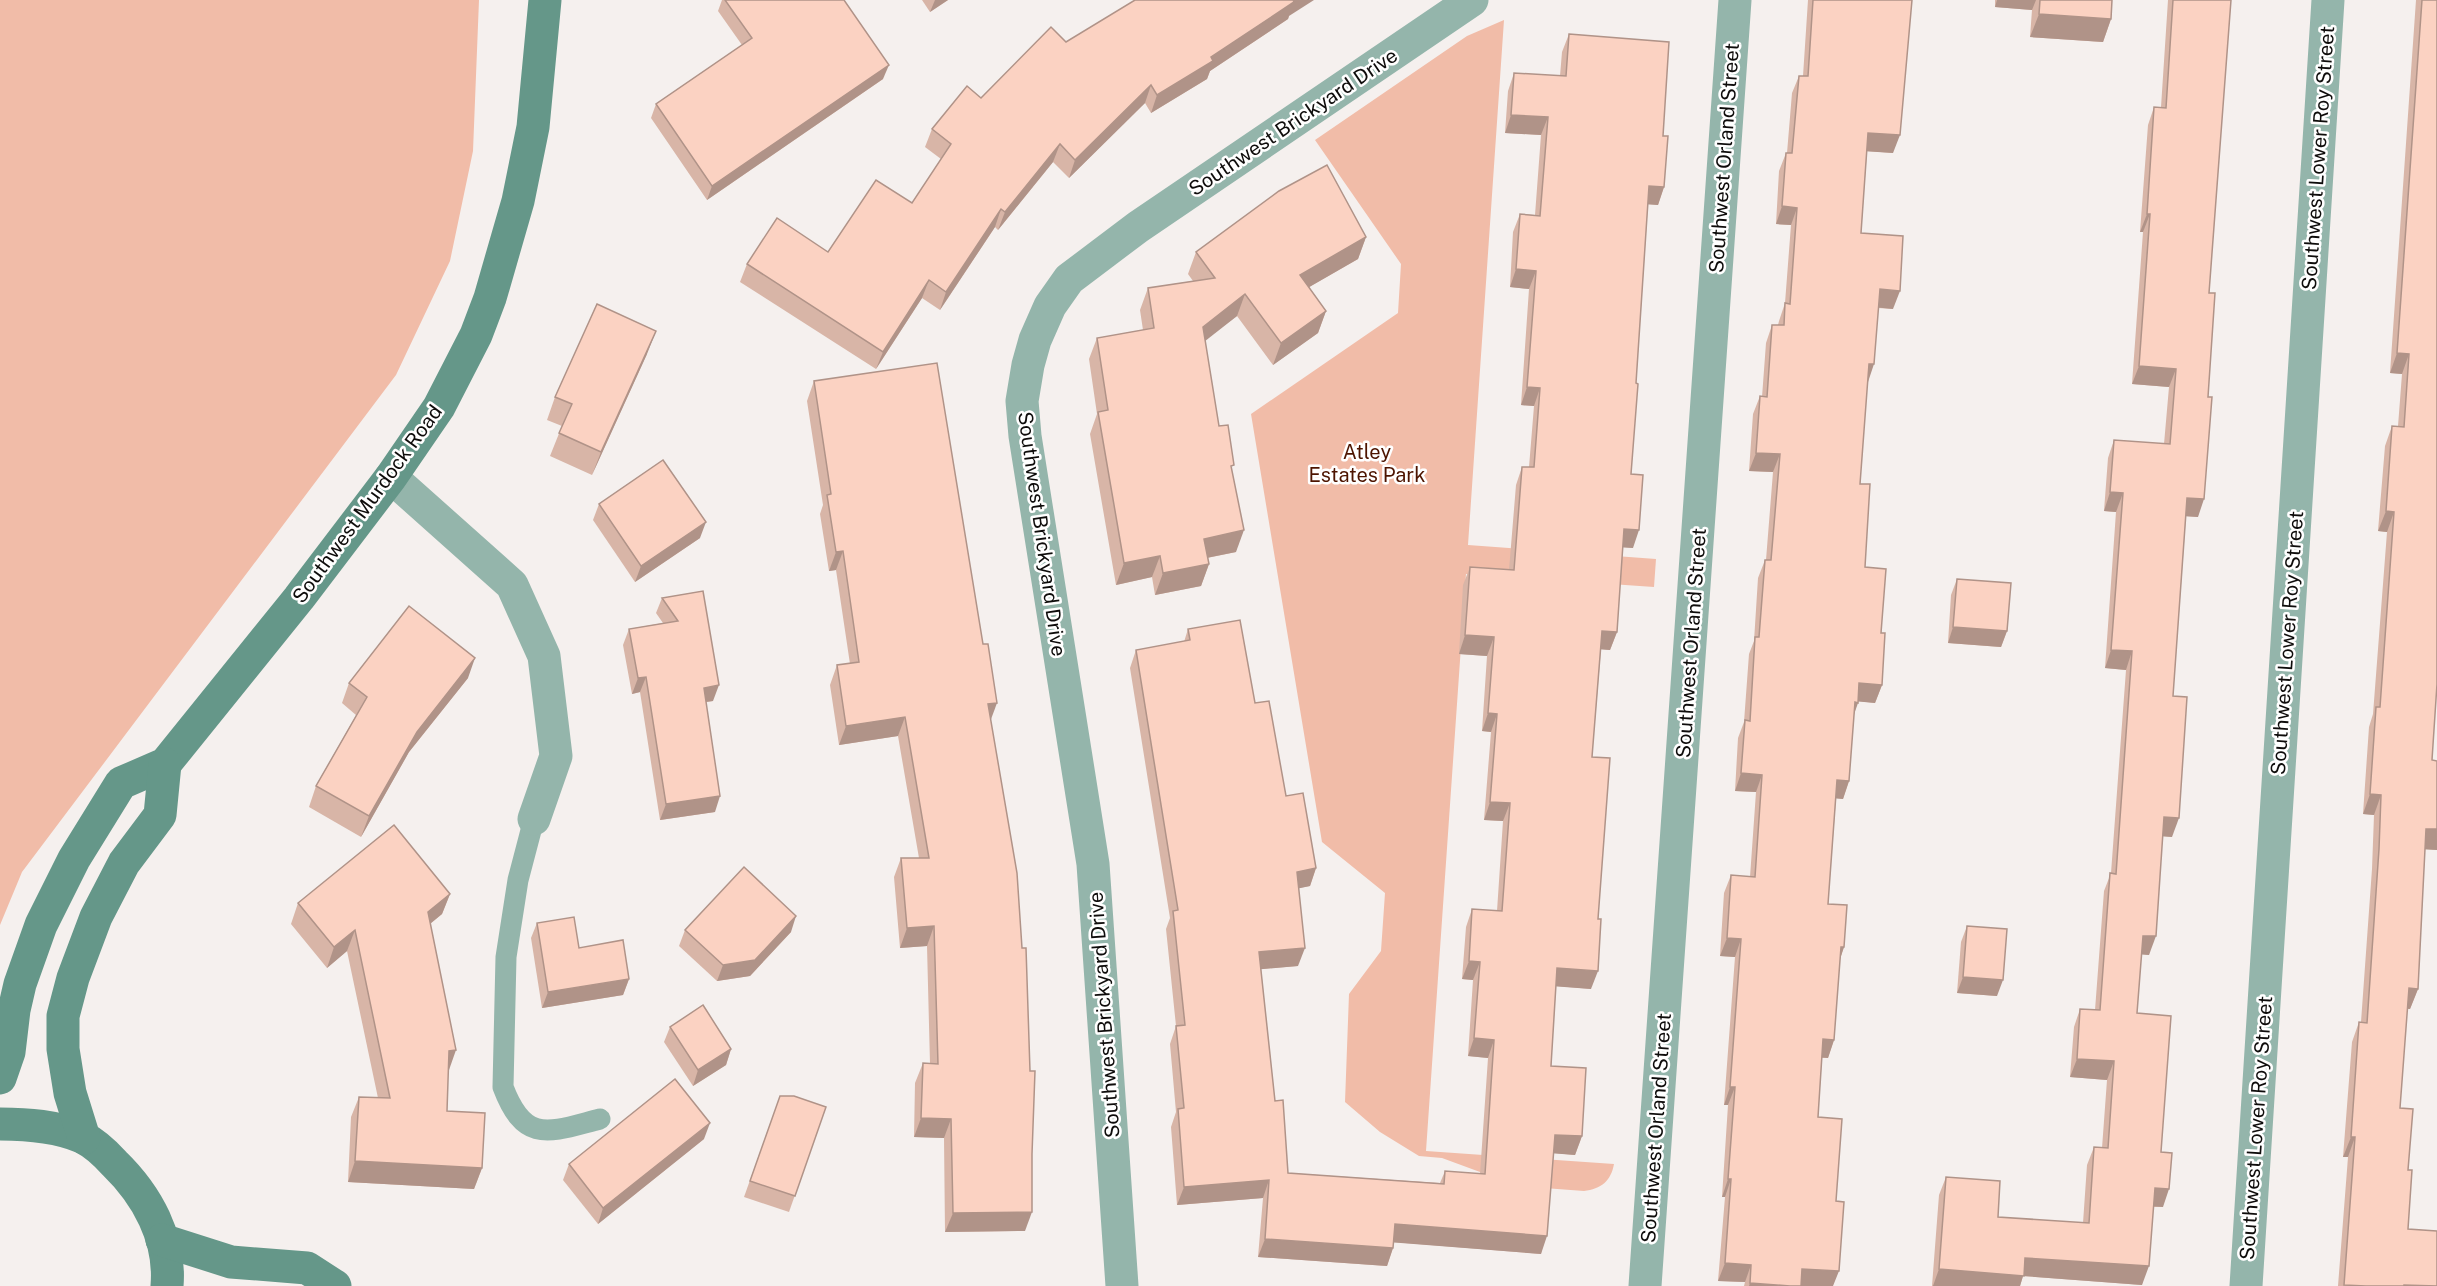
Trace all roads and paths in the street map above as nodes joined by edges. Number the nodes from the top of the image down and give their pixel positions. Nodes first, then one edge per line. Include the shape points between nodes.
1 (545, 0) edge
2 (1472, 0) edge
3 (1735, 0) edge
4 (2328, 0) edge
5 (391, 477) junction
6 (165, 764) junction
7 (534, 819) joint
8 (0, 1078) edge
9 (600, 1119) dead end
10 (0, 1124) edge
11 (84, 1138) junction
12 (162, 1240) junction
13 (167, 1286) edge
14 (335, 1286) edge
15 (1122, 1286) edge
16 (1645, 1286) edge
17 (2246, 1286) edge

1 - 5 main road, Southwest Murdock Road via 533,127 518,201 490,298 439,407
2 - 15 street, Southwest Brickyard Drive via 1138,227 1069,279 1050,306 1028,365 1022,401 1024,436 1093,864
3 - 16 street, Southwest Orland Street
4 - 17 street, Southwest Lower Roy Street
5 - 6 main road, Southwest Murdock Road
5 - 7 street via 512,585 544,656 556,756
6 - 8 main road, Southwest Murdock Road via 121,783 70,868 41,925 20,984 9,1052
6 - 11 main road via 160,815 124,863 96,917 63,1016 70,1094
7 - 9 lane via 518,880 506,957 503,1087 516,1113 534,1129 553,1131
10 - 11 main road via 57,1128
11 - 12 main road via 136,1184 153,1212
12 - 13 main road
12 - 14 main road via 231,1262 306,1268

